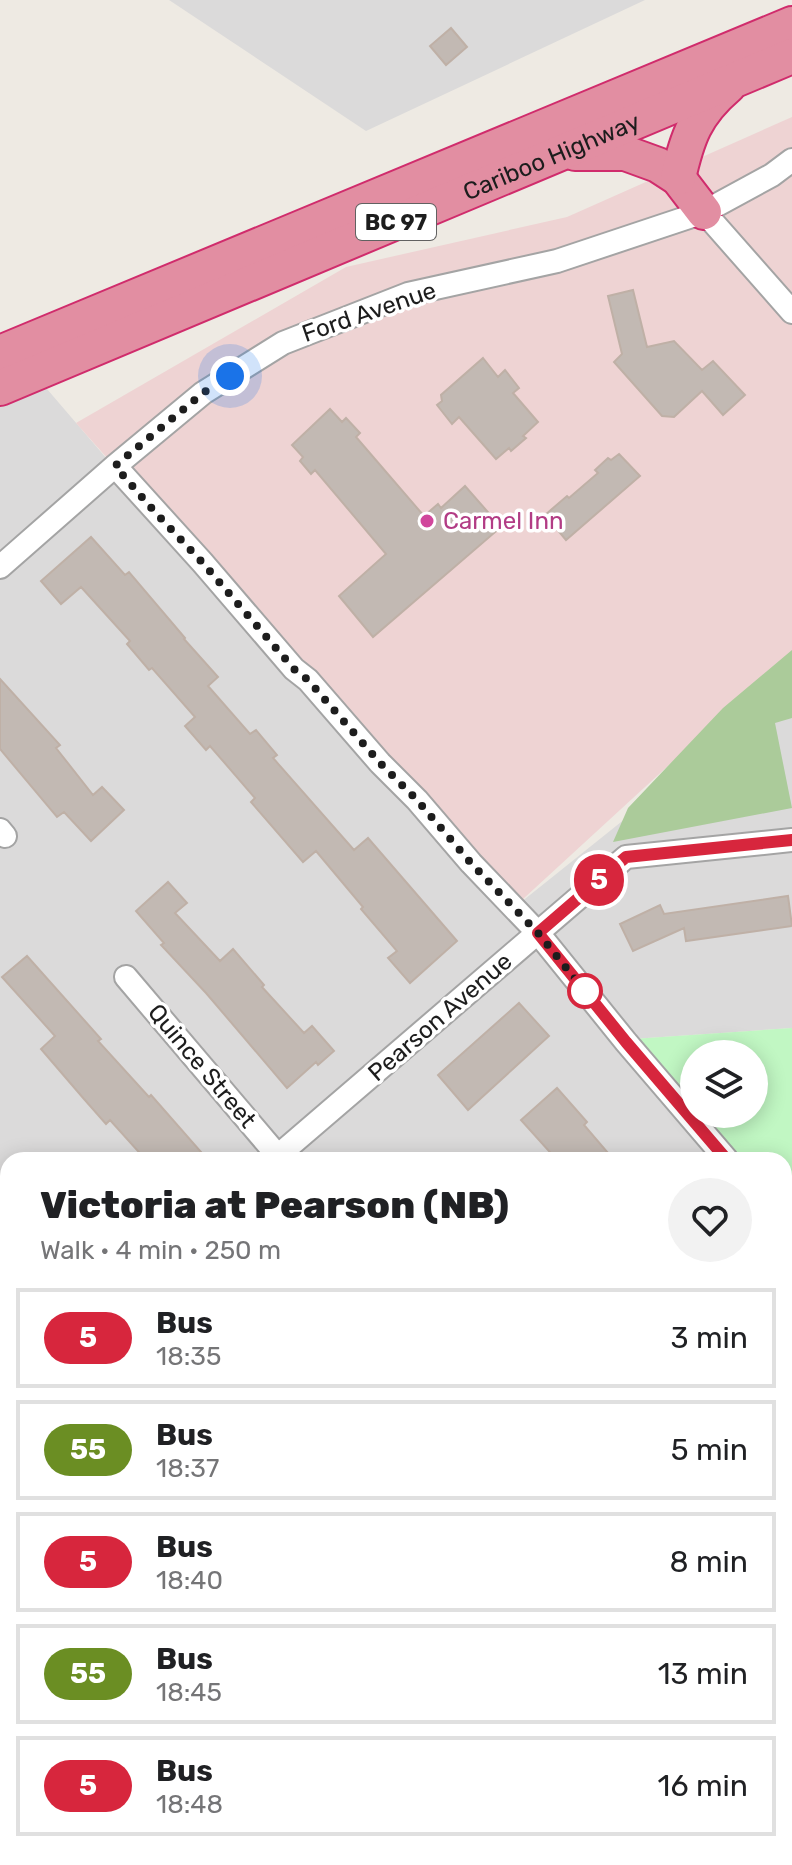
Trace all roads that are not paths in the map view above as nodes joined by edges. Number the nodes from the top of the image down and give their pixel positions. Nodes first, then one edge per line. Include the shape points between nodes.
1 (792, 24) edge
2 (792, 56) edge
3 (739, 77) junction
4 (562, 153) junction
5 (792, 160) edge
6 (678, 178) junction
7 (704, 212) junction
8 (792, 312) edge
9 (0, 353) edge
10 (0, 388) edge
11 (115, 466) junction
12 (0, 567) edge
13 (792, 840) edge
14 (538, 933) junction
15 (126, 977) dead end
16 (271, 1152) edge
17 (283, 1152) edge
18 (720, 1152) edge

1 - 9 highway, Cariboo Highway / BC 97
2 - 3 highway, Cariboo Highway / BC 97
3 - 4 highway, Cariboo Highway / BC 97
3 - 6 highway via 699,118 686,143
4 - 6 highway via 625,153
4 - 10 highway, Cariboo Highway / BC 97
5 - 7 street, Ford Avenue
6 - 7 highway
7 - 8 street
7 - 11 street, Ford Avenue via 557,261 408,294 283,343 203,393
11 - 12 street, Ford Avenue
11 - 14 street
13 - 14 street, Pearson Avenue via 626,857
14 - 17 street, Pearson Avenue
14 - 18 street
15 - 16 street, Quince Street

